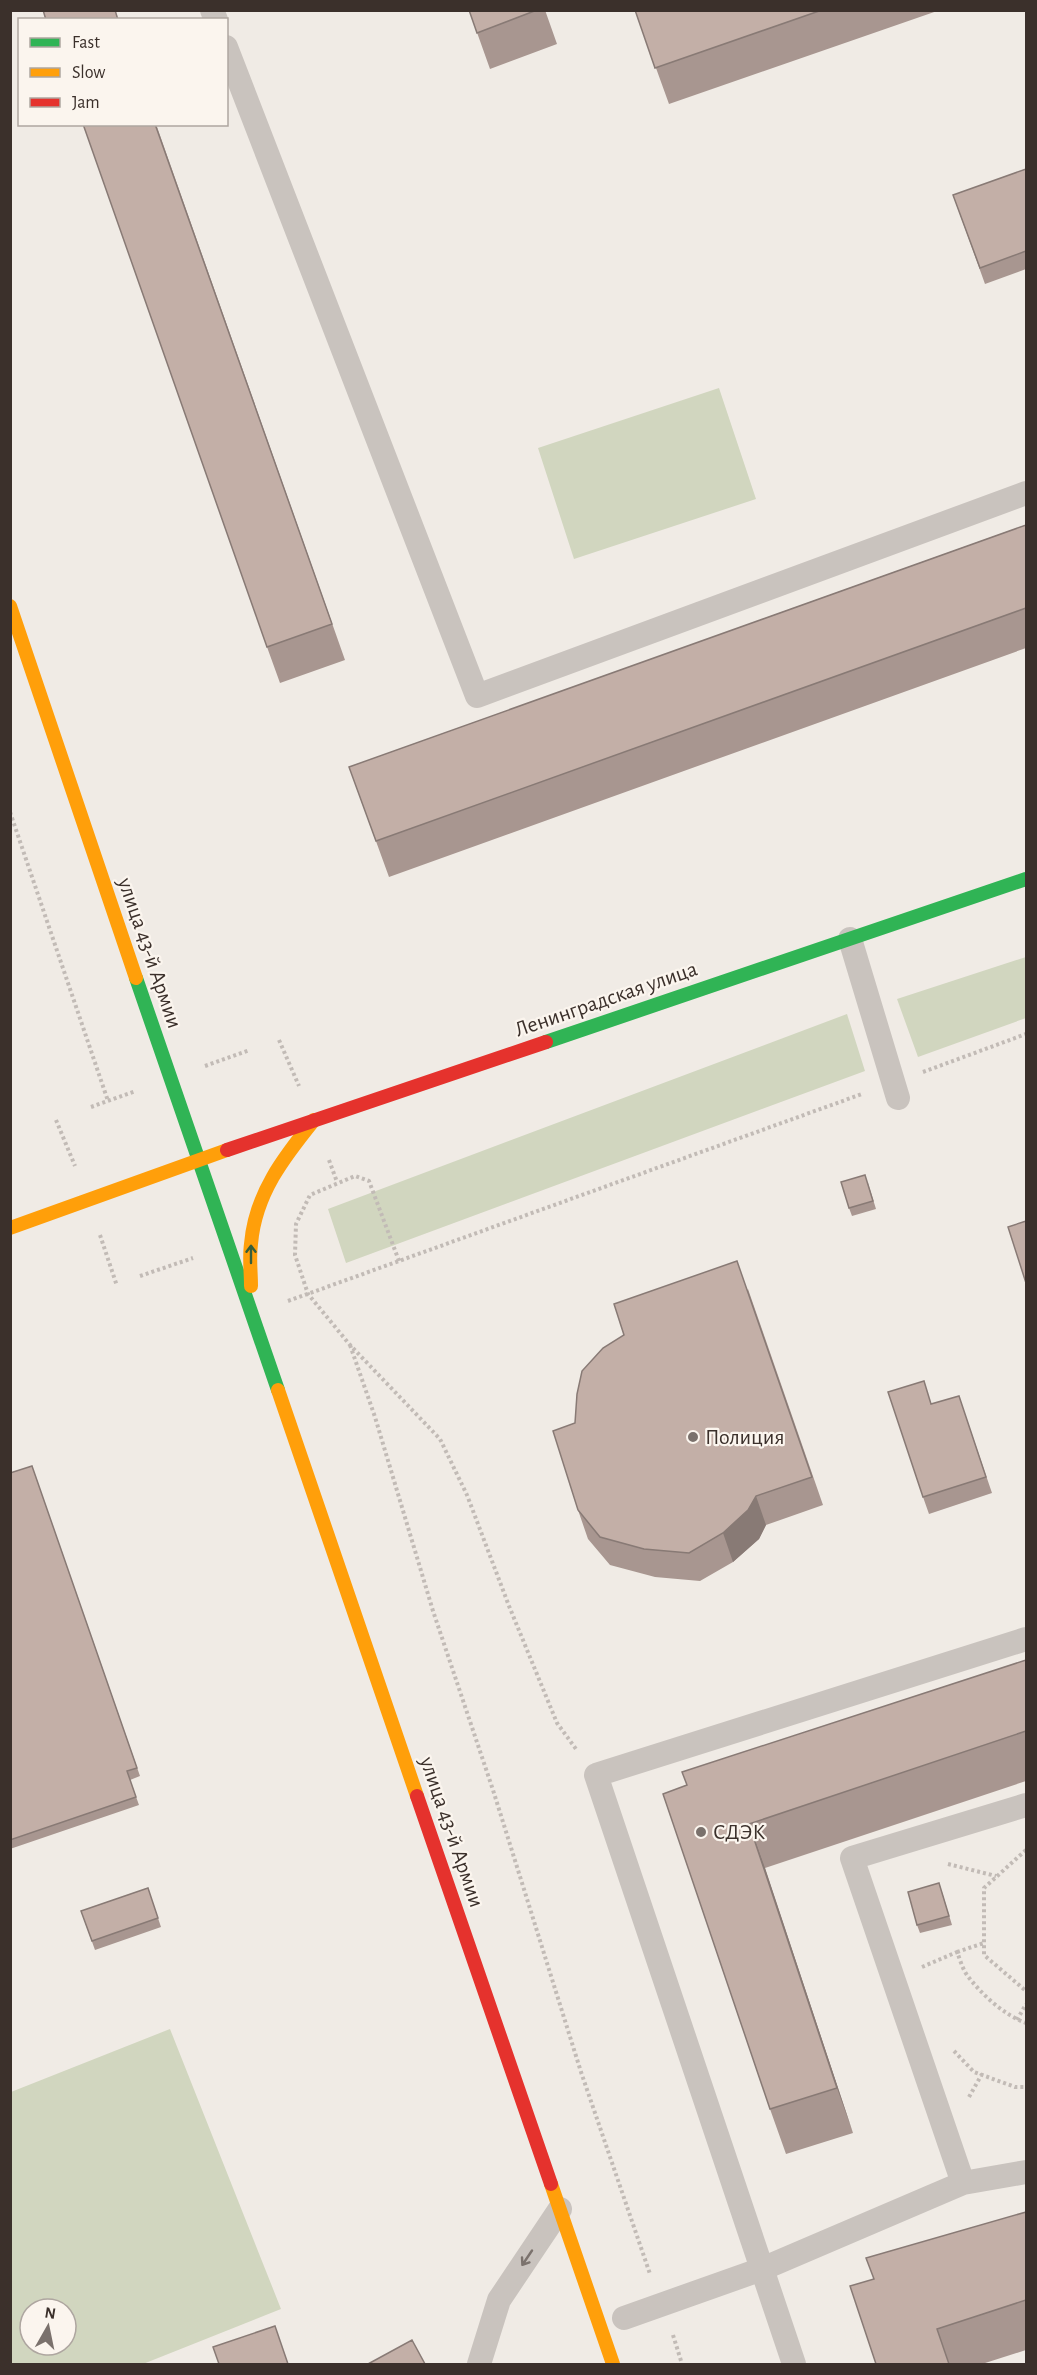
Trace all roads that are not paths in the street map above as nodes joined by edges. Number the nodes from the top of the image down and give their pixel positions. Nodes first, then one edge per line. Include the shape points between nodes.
1 (228, 52) edge
2 (1026, 493) edge
3 (10, 606) edge
4 (1026, 879) edge
5 (850, 939) junction
6 (896, 1090) road end
7 (314, 1120) junction
8 (198, 1160) junction
9 (10, 1228) edge
10 (251, 1312) junction
11 (1026, 1639) edge
12 (1026, 1805) edge
13 (1026, 2172) edge
14 (963, 2183) junction
15 (560, 2209) junction
16 (762, 2269) junction
17 (590, 2295) junction
18 (624, 2318) junction
19 (479, 2364) edge
20 (613, 2364) edge
21 (794, 2364) edge

1 - 2 lane via 477,696
3 - 8 main road, улица 43-й Армии
4 - 5 main road, Ленинградская улица
5 - 6 lane
5 - 7 main road, Ленинградская улица
7 - 8 main road, Ленинградская улица
10 -> 7 main road, улица 43-й Армии via 251,1239 259,1202 276,1168
8 - 9 main road, Ленинградская улица
8 - 10 main road, улица 43-й Армии
10 - 15 main road, улица 43-й Армии
11 - 16 lane via 596,1775
12 - 14 lane via 852,1858
13 - 14 lane
14 - 16 lane
15 - 17 main road, улица 43-й Армии
15 -> 19 lane via 499,2300
16 - 18 lane
16 - 21 lane
17 - 18 lane
17 - 20 main road, улица 43-й Армии
18 - 20 lane

